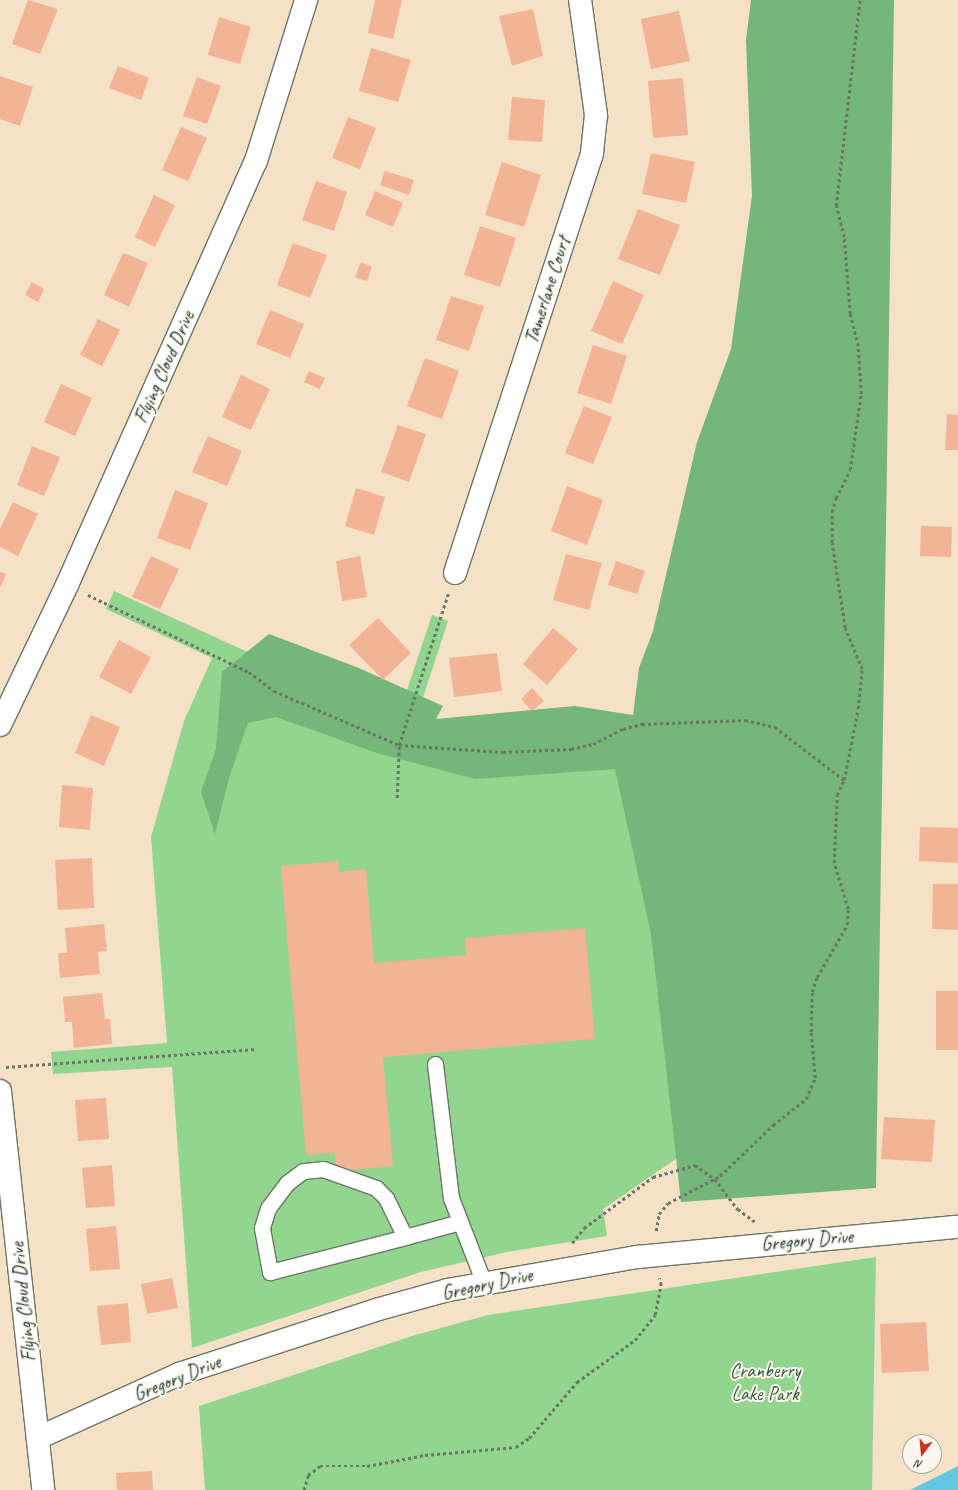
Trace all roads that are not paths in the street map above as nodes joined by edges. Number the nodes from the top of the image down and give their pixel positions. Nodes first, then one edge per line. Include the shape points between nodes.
1 (306, 0) edge
2 (580, 0) edge
3 (455, 573) road end
4 (0, 725) edge
5 (435, 1064) dead end
6 (0, 1091) edge
7 (460, 1222) junction
8 (958, 1227) edge
9 (405, 1236) junction
10 (484, 1283) junction
11 (38, 1438) junction
12 (43, 1490) edge

1 - 4 street, Flying Cloud Drive via 256,161 67,585
2 - 3 street, Tamerlane Court via 596,114 592,153
5 - 7 lane via 451,1198
6 - 11 street, Flying Cloud Drive
7 - 9 lane
7 - 10 lane
8 - 10 street, Gregory Drive via 775,1242 638,1257
9 - 9 lane via 270,1272 262,1228 268,1208 287,1183 303,1171 323,1169 376,1188 386,1198
10 - 11 street, Gregory Drive via 379,1309 179,1374
11 - 12 street, Flying Cloud Drive

